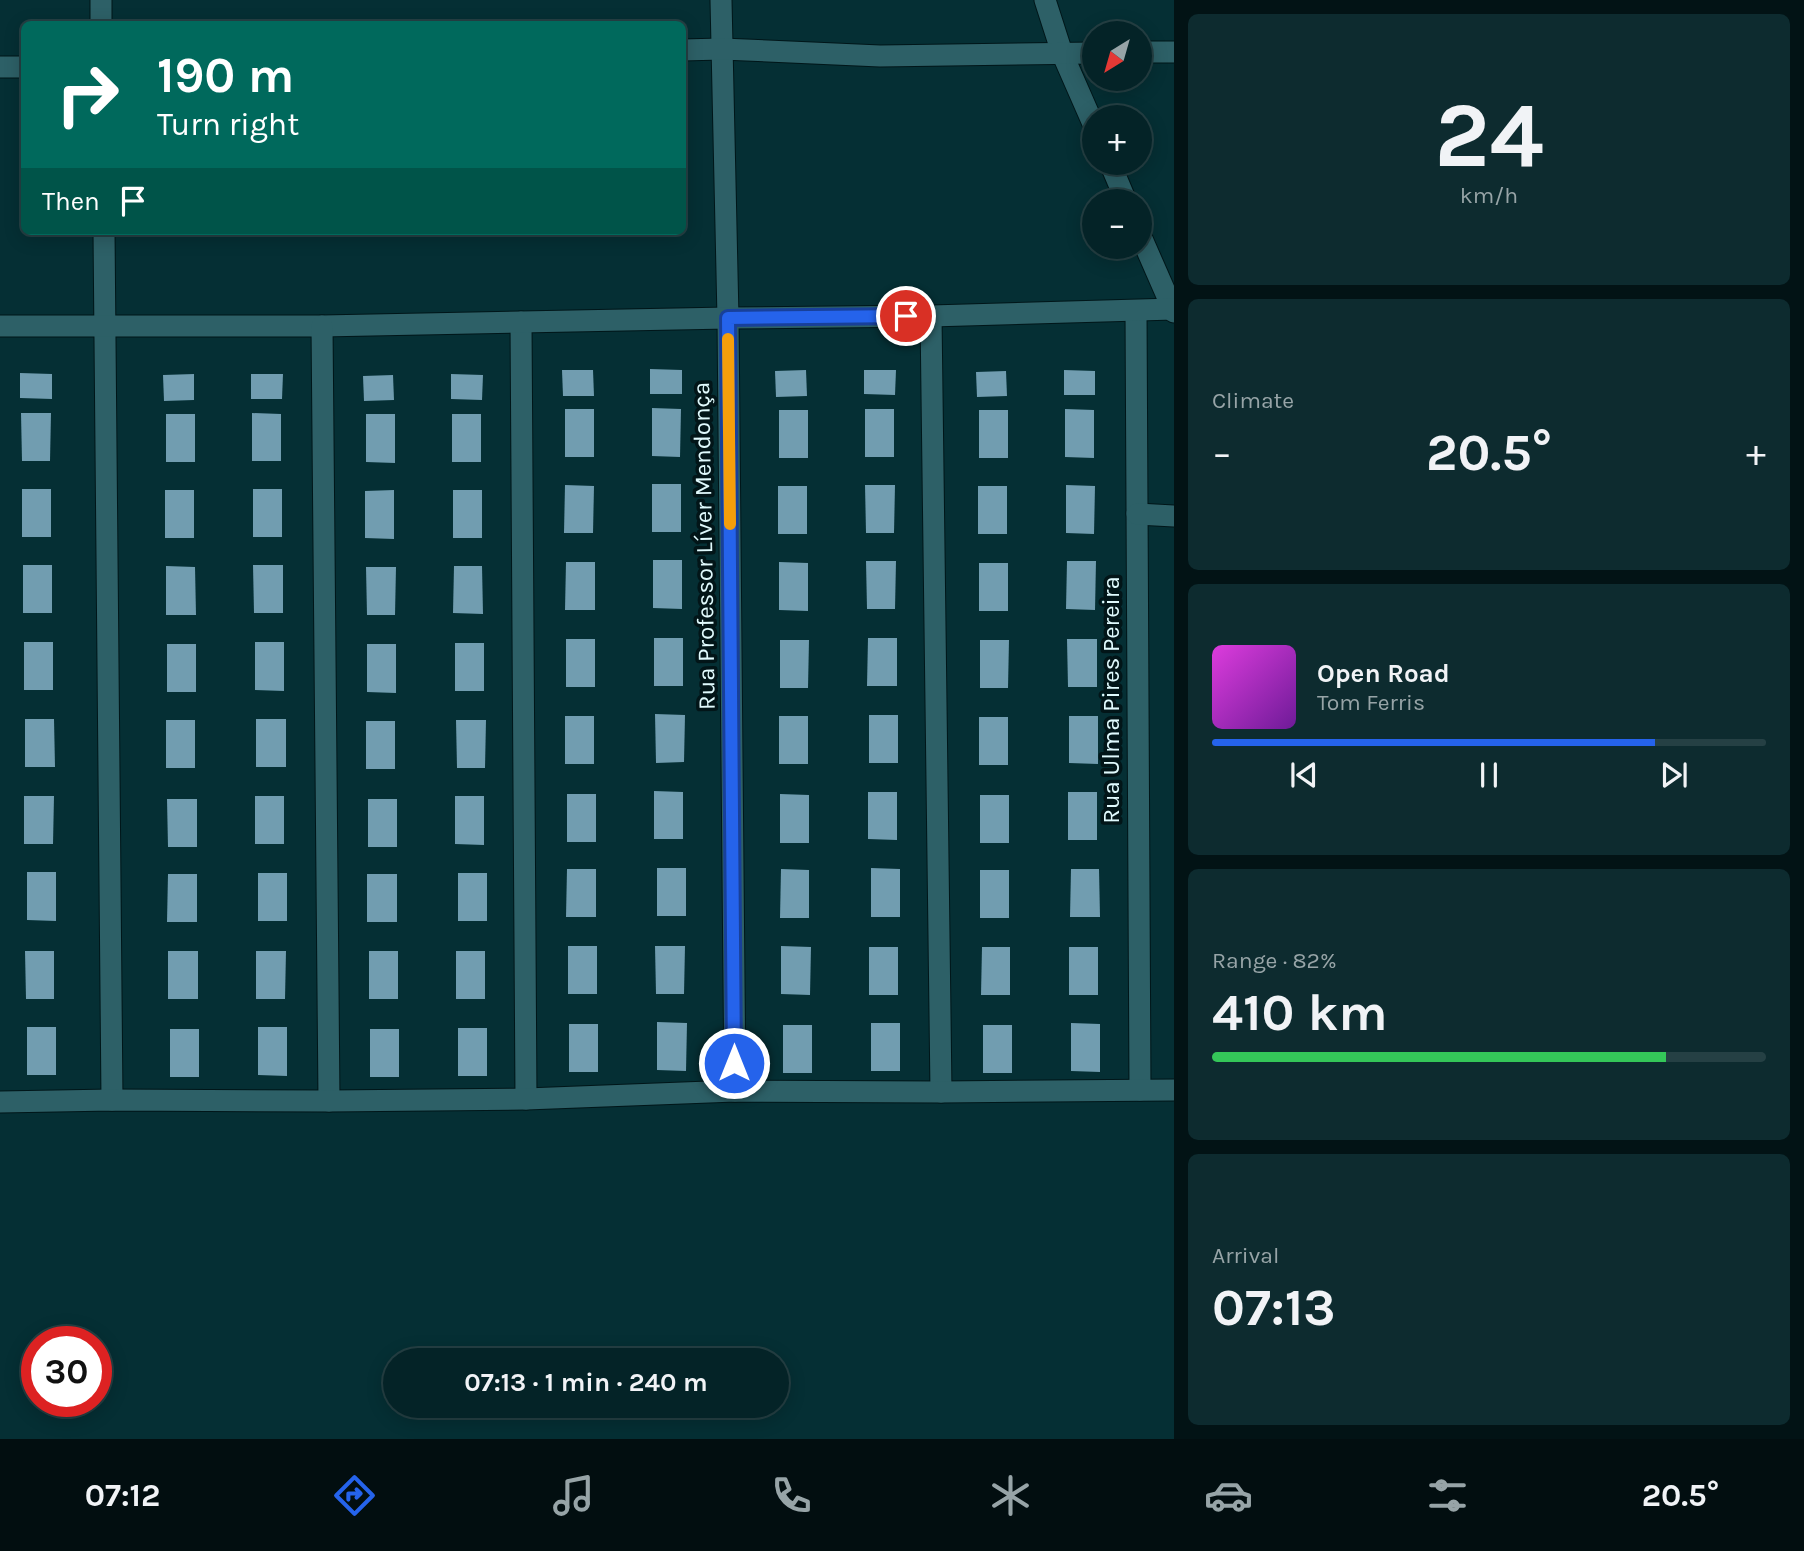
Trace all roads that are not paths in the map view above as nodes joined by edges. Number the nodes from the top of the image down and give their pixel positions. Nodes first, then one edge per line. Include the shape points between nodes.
1 (101, 0) edge
2 (721, 0) edge
3 (1045, 0) edge
4 (101, 21) edge
5 (722, 49) junction
6 (686, 50) edge
7 (1082, 52) edge
8 (1152, 52) edge
9 (1174, 52) edge
10 (1062, 53) junction
11 (0, 67) edge
12 (21, 67) edge
13 (1085, 105) edge
14 (104, 235) edge
15 (1151, 259) edge
16 (1174, 310) edge
17 (1136, 311) junction
18 (931, 316) junction
19 (728, 318) junction
20 (521, 322) junction
21 (106, 325) junction
22 (0, 326) edge
23 (322, 326) junction
24 (1137, 514) junction
25 (1174, 516) edge
26 (1140, 1090) junction
27 (1174, 1090) edge
28 (735, 1091) junction
29 (941, 1092) junction
30 (526, 1099) junction
31 (112, 1100) junction
32 (329, 1101) junction
33 (0, 1102) edge

1 - 4 street
2 - 5 street, Rua Professor Líver Mendonça
3 - 10 street
5 - 6 street
5 - 10 street via 880,56
5 - 19 street, Rua Professor Líver Mendonça
7 - 10 street
8 - 9 street
10 - 13 street
11 - 12 street
14 - 21 street
15 - 16 street
16 - 17 street
17 - 18 street
17 - 24 street, Rua Ulma Pires Pereira
18 - 19 street
18 - 29 street
19 - 20 street
19 - 28 street, Rua Professor Líver Mendonça
20 - 23 street
20 - 30 street
21 - 22 street
21 - 23 street
21 - 31 street
23 - 32 street
24 - 25 street
24 - 26 street, Rua Ulma Pires Pereira
26 - 27 street
26 - 29 street
28 - 29 street
28 - 30 street
30 - 32 street
31 - 32 street
31 - 33 street

